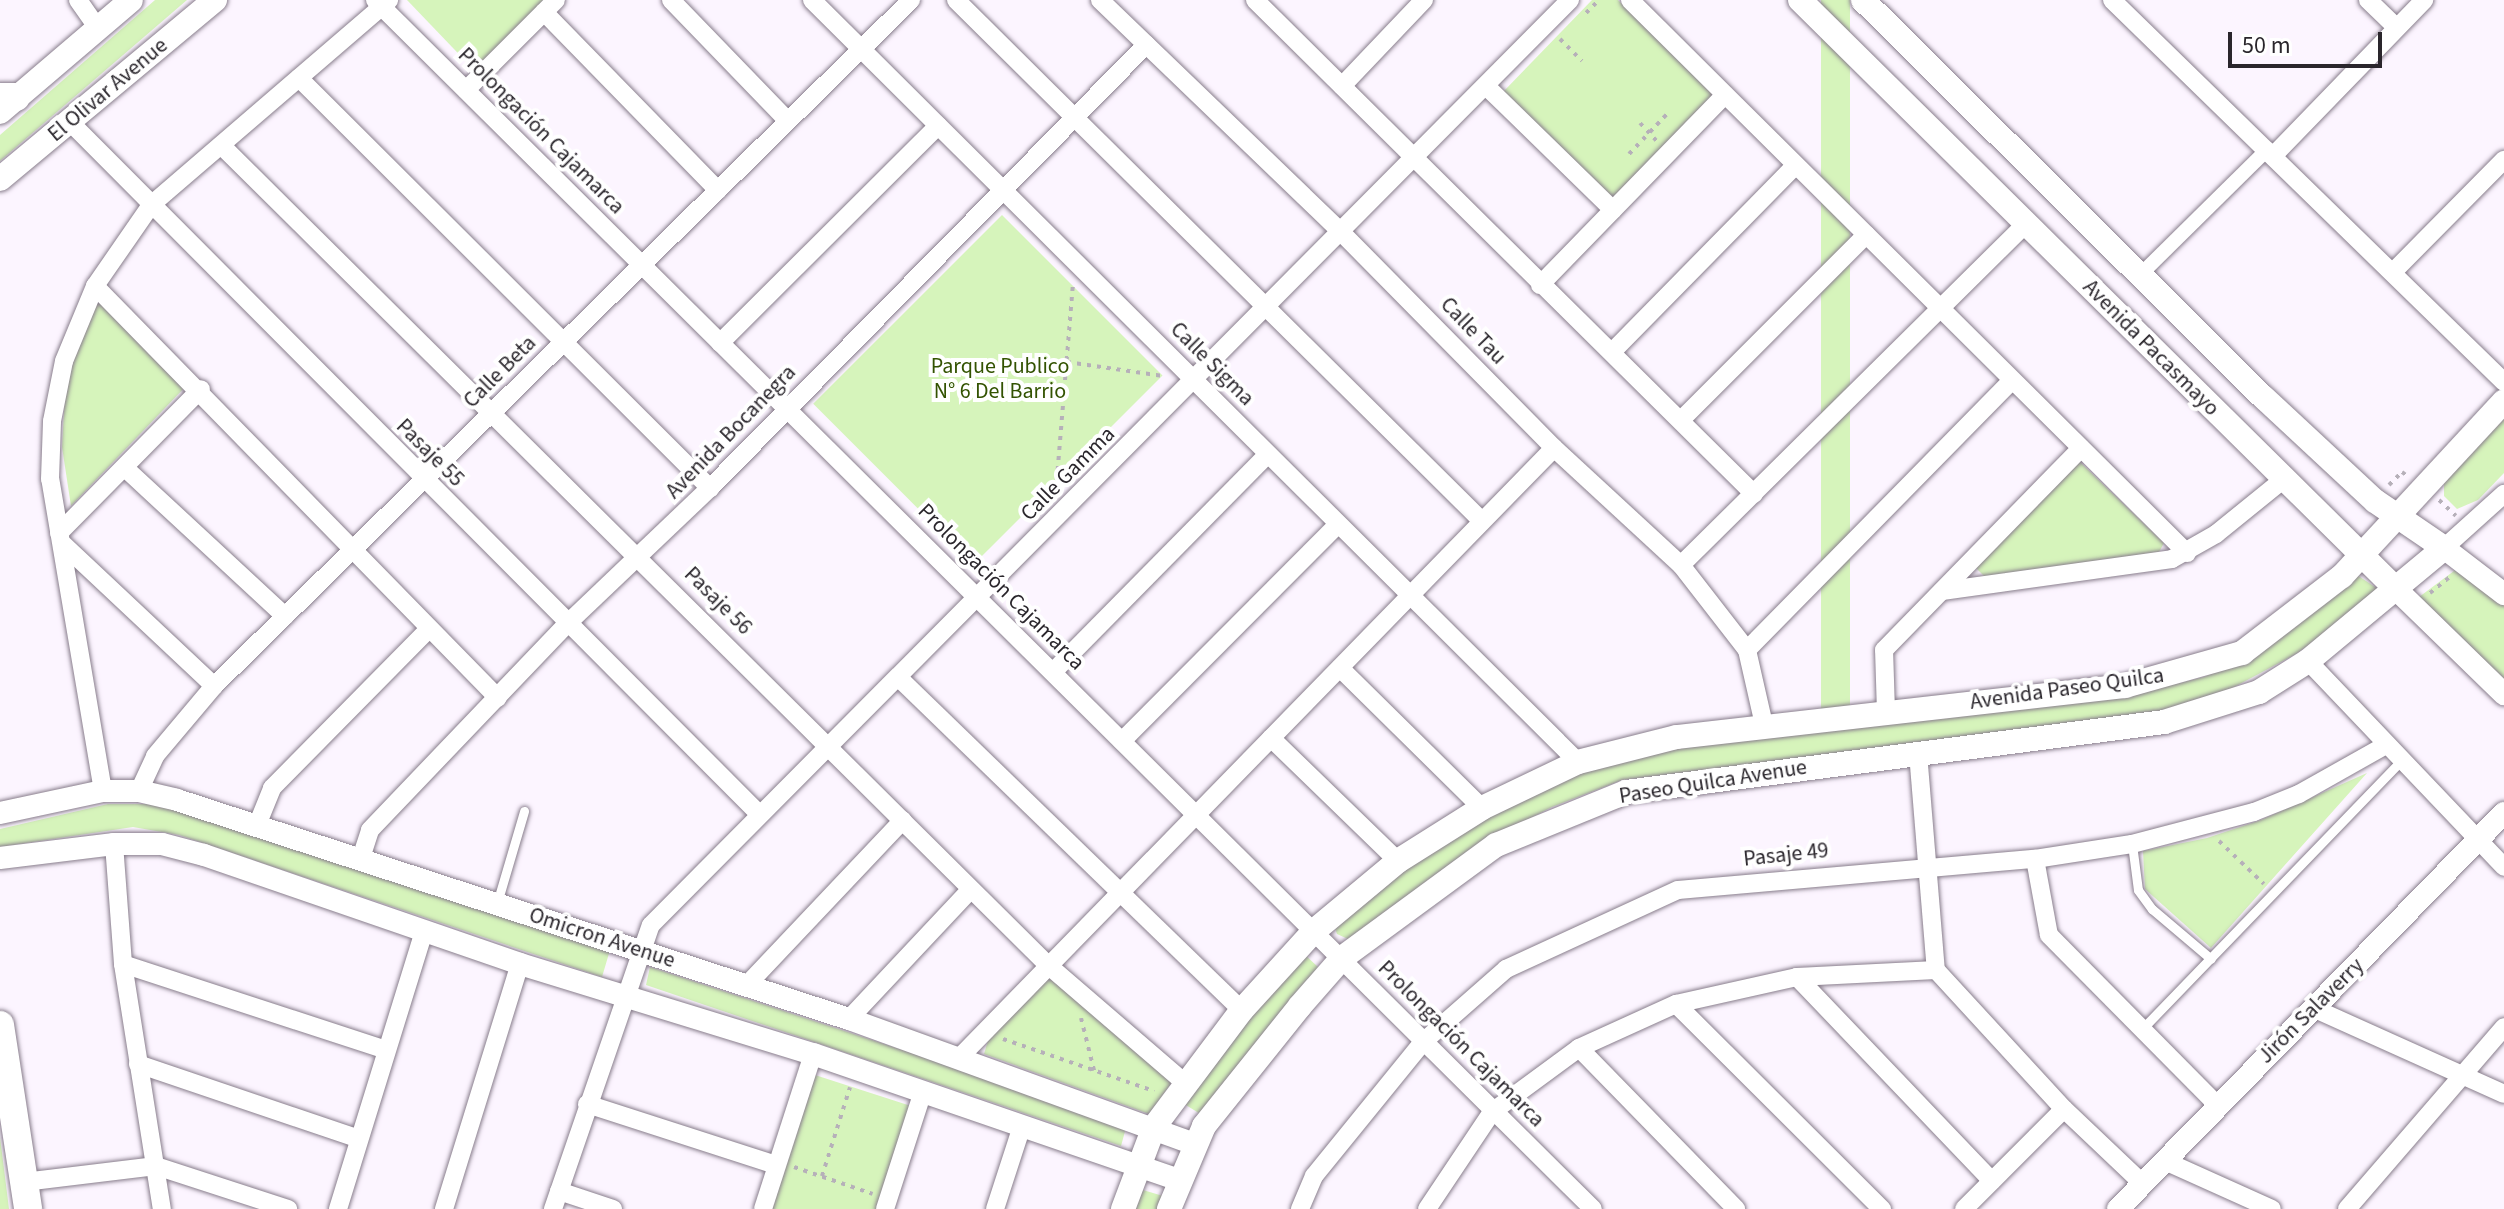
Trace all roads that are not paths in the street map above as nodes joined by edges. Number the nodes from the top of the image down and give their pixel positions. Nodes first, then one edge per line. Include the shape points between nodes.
1 (78, 0) edge
2 (131, 0) edge
3 (215, 0) edge
4 (671, 0) edge
5 (812, 0) edge
6 (911, 0) edge
7 (956, 0) edge
8 (1100, 0) edge
9 (1424, 0) edge
10 (1570, 0) edge
11 (1630, 0) edge
12 (1800, 0) edge
13 (1863, 0) edge
14 (2112, 0) edge
15 (2368, 0) edge
16 (2424, 0) edge
17 (382, 2) edge
18 (1267, 4) edge
19 (550, 6) edge
20 (2397, 28) junction
21 (98, 29) junction
22 (1146, 45) junction
23 (861, 49) junction
24 (299, 78) junction
25 (1342, 86) junction
26 (1487, 87) junction
27 (466, 90) junction
28 (1725, 95) junction
29 (5, 102) edge
30 (1075, 118) junction
31 (788, 121) junction
32 (71, 123) junction
33 (938, 126) junction
34 (222, 146) junction
35 (2271, 152) junction
36 (1417, 160) junction
37 (2504, 160) edge
38 (1796, 165) junction
39 (0, 179) edge
40 (718, 190) junction
41 (1004, 191) junction
42 (151, 205) junction
43 (1613, 210) junction
44 (2026, 223) junction
45 (1342, 233) junction
46 (1866, 235) junction
47 (642, 265) junction
48 (2393, 272) junction
49 (2139, 276) junction
50 (1540, 285) junction
51 (95, 286) junction
52 (1267, 308) junction
53 (1941, 309) junction
54 (564, 342) junction
55 (720, 343) junction
56 (1612, 352) junction
57 (2012, 380) junction
58 (1195, 381) junction
59 (2504, 382) edge
60 (201, 389) junction
61 (2504, 401) edge
62 (787, 408) junction
63 (493, 412) junction
64 (1681, 420) junction
65 (1554, 448) junction
66 (2081, 448) junction
67 (1268, 454) junction
68 (125, 468) junction
69 (2284, 479) junction
70 (423, 481) junction
71 (710, 488) junction
72 (1754, 494) junction
73 (2504, 494) edge
74 (2398, 518) junction
75 (1482, 521) junction
76 (1338, 524) junction
77 (62, 539) junction
78 (2444, 548) junction
79 (353, 552) junction
80 (2187, 553) junction
81 (641, 556) junction
82 (2363, 556) junction
83 (1681, 565) junction
84 (2396, 589) junction
85 (1942, 591) junction
86 (2504, 594) edge
87 (1410, 595) junction
88 (978, 598) junction
89 (285, 616) junction
90 (568, 623) junction
91 (429, 629) junction
92 (1747, 650) junction
93 (2308, 661) junction
94 (1340, 668) junction
95 (1053, 672) junction
96 (899, 678) junction
97 (214, 686) junction
98 (2504, 694) edge
99 (498, 698) junction
100 (1886, 712) junction
101 (1764, 725) junction
102 (1271, 738) junction
103 (1122, 741) junction
104 (826, 745) junction
105 (2386, 745) junction
106 (1918, 753) junction
107 (2401, 761) junction
108 (1578, 762) junction
109 (103, 791) junction
110 (139, 791) junction
111 (1482, 808) junction
112 (524, 811) dead end
113 (0, 813) edge
114 (758, 813) junction
115 (2504, 813) edge
116 (1197, 814) junction
117 (903, 820) junction
118 (258, 823) junction
119 (2478, 843) junction
120 (114, 844) junction
121 (2132, 844) junction
122 (0, 858) edge
123 (361, 858) junction
124 (2035, 859) junction
125 (1398, 861) junction
126 (1928, 864) junction
127 (2504, 867) edge
128 (971, 889) junction
129 (1120, 893) junction
130 (497, 903) junction
131 (1314, 931) junction
132 (424, 932) junction
133 (640, 951) junction
134 (1342, 958) junction
135 (2211, 959) junction
136 (123, 964) junction
137 (520, 964) junction
138 (1049, 966) junction
139 (1936, 970) junction
140 (1797, 977) junction
141 (746, 986) junction
142 (623, 996) junction
143 (1676, 1004) junction
144 (2313, 1008) junction
145 (1242, 1010) junction
146 (849, 1019) junction
147 (0, 1025) edge
148 (2504, 1027) edge
149 (2142, 1029) junction
150 (1423, 1042) junction
151 (1579, 1048) junction
152 (386, 1050) junction
153 (813, 1054) junction
154 (959, 1058) junction
155 (138, 1064) junction
156 (2463, 1077) junction
157 (1185, 1083) junction
158 (923, 1091) junction
159 (2504, 1094) edge
160 (587, 1104) junction
161 (2218, 1106) junction
162 (2064, 1109) junction
163 (1492, 1112) junction
164 (1022, 1126) junction
165 (1154, 1127) junction
166 (359, 1139) junction
167 (1194, 1144) junction
168 (2165, 1161) junction
169 (776, 1165) junction
170 (1138, 1165) junction
171 (156, 1166) junction
172 (1178, 1180) junction
173 (1992, 1181) junction
174 (2143, 1184) junction
175 (26, 1195) edge
176 (556, 1200) edge
177 (887, 1204) edge
178 (282, 1208) edge
179 (1430, 1208) edge
180 (162, 1209) edge
181 (338, 1209) edge
182 (444, 1209) edge
183 (613, 1209) edge
184 (763, 1209) edge
185 (995, 1209) edge
186 (1123, 1209) edge
187 (1169, 1209) edge
188 (1300, 1209) edge
189 (1593, 1209) edge
190 (1736, 1209) edge
191 (1882, 1209) edge
192 (1964, 1209) edge
193 (2118, 1209) edge
194 (2272, 1209) edge
195 (2347, 1209) edge

1 - 21 street
2 - 21 main road
3 - 32 main road, El Olivar Avenue
4 - 31 street
5 - 23 street, Calle Sigma
6 - 23 street, Calle Beta
7 - 30 street
8 - 22 street, Calle Tau
9 - 25 street
10 - 26 street, Calle Gamma
11 - 28 street
12 - 44 main road, Avenida Pacasmayo
13 - 49 main road, Avenida Pacasmayo
14 - 35 street
15 - 20 street
16 - 20 street
17 - 24 street
17 - 27 street, Prolongación Cajamarca
18 - 25 street
19 - 27 street
19 - 40 street
20 - 35 street
21 - 29 main road
22 - 30 street, Avenida Bocanegra
22 - 45 street, Calle Tau
23 - 31 street, Calle Beta
23 - 33 street, Calle Sigma
24 - 34 street
24 - 54 street
25 - 36 street
26 - 36 street, Calle Gamma
26 - 43 street
27 - 47 street, Prolongación Cajamarca
28 - 38 street
28 - 43 street
30 - 41 street, Avenida Bocanegra
30 - 52 street
31 - 40 street, Calle Beta
32 - 39 main road, El Olivar Avenue
32 - 42 street, Pasaje 55
33 - 41 street, Calle Sigma
33 - 55 street
34 - 42 street
34 - 63 street, Pasaje 56
35 - 48 street
35 - 49 street
36 - 45 street, Calle Gamma
36 - 50 street
37 - 48 street
38 - 46 street
38 - 56 street
40 - 47 street, Calle Beta
41 - 58 street, Calle Sigma
41 - 62 street, Avenida Bocanegra
42 - 51 street
42 - 70 street, Pasaje 55
43 - 50 street
44 - 53 street
44 - 69 main road, Avenida Pacasmayo
45 - 52 street, Calle Gamma
45 - 65 street, Calle Tau
46 - 53 street
46 - 64 street
47 - 54 street, Calle Beta
47 - 55 street, Prolongación Cajamarca
48 - 59 street
49 - 74 main road, Avenida Pacasmayo
50 - 56 street
51 - 60 street
51 - 77 street via 64,361 52,421 50,479
52 - 58 street, Calle Gamma
52 - 75 street
53 - 57 street
53 - 72 street
54 - 63 street, Calle Beta
54 - 71 street
55 - 62 street, Prolongación Cajamarca
56 - 64 street
57 - 66 street
57 - 92 street
58 - 67 street, Calle Sigma
58 - 88 street, Calle Gamma
60 - 68 street
60 - 79 street
61 - 74 main road, Avenida Paseo Quilca
62 - 71 street, Avenida Bocanegra
62 - 88 street, Prolongación Cajamarca
63 - 70 street, Calle Beta
63 - 81 street, Pasaje 56
64 - 72 street
65 - 75 street
65 - 83 street, Calle Tau
66 - 80 street
66 - 85 street
67 - 76 street, Calle Sigma
67 - 95 street
68 - 77 street
68 - 89 street
69 - 80 street
69 - 82 main road, Avenida Pacasmayo
70 - 79 street, Calle Beta
70 - 90 street, Pasaje 55
71 - 81 street, Avenida Bocanegra
72 - 83 street
73 - 78 street
74 - 78 main road, Avenida Pacasmayo
74 - 82 main road, Avenida Paseo Quilca
75 - 87 street
76 - 87 street, Calle Sigma
76 - 103 street
77 - 97 street
77 - 109 street
78 - 84 main road
78 - 86 street, Avenida Pacasmayo
79 - 89 street, Calle Beta
79 - 91 street
80 - 85 street via 2147,566
81 - 90 street, Avenida Bocanegra
81 - 104 street, Pasaje 56
82 - 84 main road, Avenida Pacasmayo
82 - 100 main road, Avenida Paseo Quilca via 2328,590 2242,653 2183,673 2125,686
83 - 92 street, Calle Tau
84 - 93 main road, Paseo Quilca Avenue
84 - 98 street, Avenida Pacasmayo
85 - 100 street via 1884,650
87 - 94 street
87 - 108 street, Calle Sigma
88 - 95 street, Prolongación Cajamarca
88 - 96 street, Calle Gamma
89 - 97 street, Calle Beta
90 - 99 street, Avenida Bocanegra
90 - 114 street, Pasaje 55
91 - 99 street
91 - 118 street via 272,788
92 - 101 street, Calle Tau
93 - 105 street
93 - 106 main road, Paseo Quilca Avenue via 2259,692 2164,722
94 - 102 street
94 - 111 street
95 - 103 street, Prolongación Cajamarca
96 - 104 street, Calle Gamma
96 - 129 street
97 - 110 street, Calle Beta via 155,756
99 - 123 street, Avenida Bocanegra via 370,830
100 - 101 main road, Avenida Paseo Quilca
101 - 108 main road, Paseo Quilca Avenue via 1677,737
102 - 116 street
102 - 125 street
103 - 116 street, Prolongación Cajamarca
104 - 114 street, Calle Gamma
104 - 117 street, Pasaje 56
105 - 107 street
105 - 121 street, Pasaje 49 via 2299,794
106 - 126 street
106 - 134 main road, Paseo Quilca Avenue via 1626,792 1569,812 1461,867
107 - 119 street
107 - 135 lane
108 - 111 main road, Paseo Quilca Avenue
109 - 110 street, Omicron Avenue
109 - 113 street, Omicron Avenue
110 - 118 street, Omicron Avenue
111 - 125 main road, Paseo Quilca Avenue
112 - 130 lane
114 - 133 street, Calle Gamma via 651,925
115 - 119 street, Jirón Salaverry
116 - 129 street
116 - 131 street, Prolongación Cajamarca
117 - 128 street, Pasaje 56
117 - 141 street
118 - 123 street, Omicron Avenue
119 - 127 street
119 - 144 street, Jirón Salaverry
120 - 122 street
120 - 132 street via 162,844 204,855
120 - 136 street
121 - 124 street, Pasaje 49
121 - 135 lane via 2138,890 2152,909
123 - 130 street, Omicron Avenue
124 - 126 street, Pasaje 49
124 - 149 street via 2049,935
125 - 131 main road, Paseo Quilca Avenue
126 - 139 street
126 - 150 street, Pasaje 49 via 1678,890 1506,969
128 - 138 street, Pasaje 56
128 - 146 street
129 - 138 street
129 - 145 street
130 - 133 street, Omicron Avenue
131 - 134 street, Prolongación Cajamarca
131 - 145 main road, Paseo Quilca Avenue
132 - 137 street
132 - 152 street
133 - 141 street, Omicron Avenue
133 - 142 street, Calle Gamma
134 - 150 street, Prolongación Cajamarca
134 - 167 main road, Paseo Quilca Avenue
135 - 149 lane
136 - 152 street
136 - 155 street
137 - 142 street
137 - 182 street
138 - 154 street
138 - 157 street, Pasaje 56
139 - 140 street
139 - 162 street
140 - 143 street
140 - 173 street
141 - 146 street, Omicron Avenue
142 - 153 street
142 - 160 street, Calle Gamma
143 - 151 street
143 - 191 street
144 - 156 street
144 - 161 street, Jirón Salaverry
145 - 157 main road, Paseo Quilca Avenue
146 - 154 street, Omicron Avenue
147 - 175 main road
148 - 156 street
149 - 161 street
150 - 163 street, Prolongación Cajamarca
150 - 188 street, Pasaje 49 via 1314,1176
151 - 163 street
151 - 190 street
152 - 166 street
153 - 158 street
153 - 169 street
154 - 165 street, Omicron Avenue
155 - 166 street
155 - 171 street
156 - 159 street
156 - 195 street
157 - 165 main road, Paseo Quilca Avenue
158 - 164 street
158 - 177 street
160 - 169 street
160 - 176 street, Calle Gamma
161 - 168 street, Jirón Salaverry
162 - 173 street
162 - 174 street
163 - 179 street
163 - 189 street, Prolongación Cajamarca
164 - 170 street
164 - 185 street
165 - 167 street, Omicron Avenue
165 - 170 main road, Paseo Quilca Avenue
166 - 181 street
167 - 172 main road, Paseo Quilca Avenue
168 - 174 street, Jirón Salaverry
168 - 194 street
169 - 184 street
170 - 172 street
170 - 186 main road, Paseo Quilca Avenue
171 - 175 street
171 - 178 street
171 - 180 street
172 - 187 main road, Paseo Quilca Avenue
173 - 192 street
174 - 193 street, Jirón Salaverry
176 - 183 street

